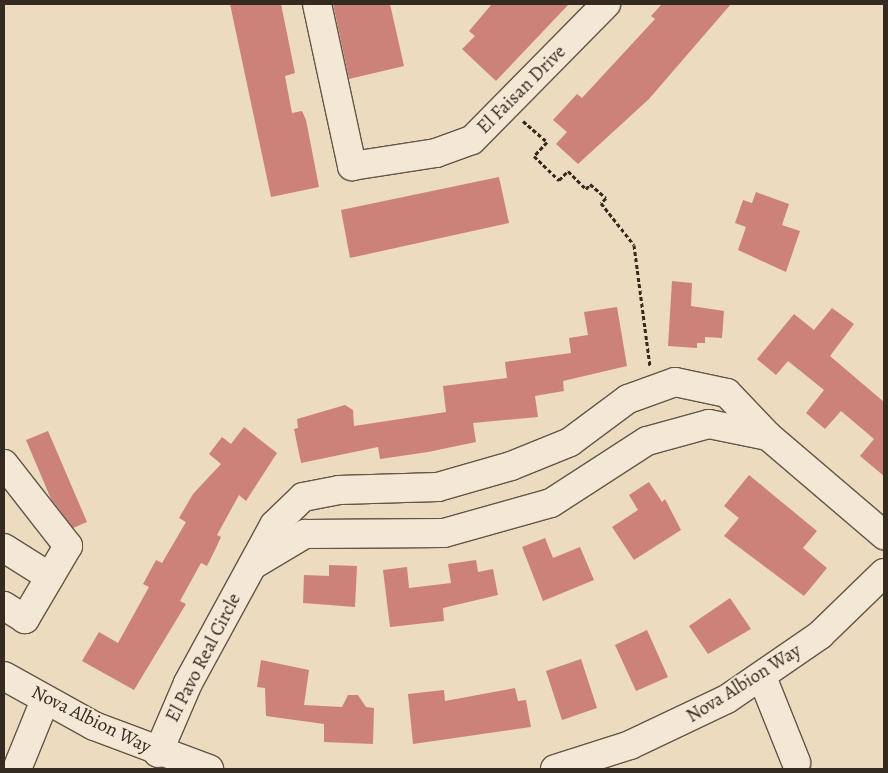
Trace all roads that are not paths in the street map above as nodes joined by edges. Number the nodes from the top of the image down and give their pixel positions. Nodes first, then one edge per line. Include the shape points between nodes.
1 (317, 4) edge
2 (606, 4) edge
3 (768, 436) junction
4 (4, 464) edge
5 (884, 536) edge
6 (4, 548) edge
7 (253, 565) junction
8 (884, 573) edge
9 (50, 577) junction
10 (4, 606) edge
11 (4, 676) edge
12 (762, 677) junction
13 (45, 700) junction
14 (158, 753) junction
15 (796, 762) dead end
16 (17, 769) edge
17 (209, 769) edge
18 (555, 769) edge

1 - 2 street, El Faisan Drive via 352,166 436,153 472,140
3 - 5 street, El Pavo Real Circle
3 - 7 street, El Pavo Real Circle via 709,424 647,441 552,504 444,532 305,534
3 - 7 street, El Pavo Real Circle via 727,393 675,382 628,399 570,442 511,466 438,487 340,490 303,497 274,525
4 - 9 street via 68,546
6 - 9 street
7 - 14 street, El Pavo Real Circle via 188,683
8 - 12 street, Nova Albion Way via 820,635
9 - 10 street via 26,619
11 - 13 street, Nova Albion Way
12 - 15 street
12 - 18 street, Nova Albion Way via 682,724
13 - 14 street, Nova Albion Way
13 - 16 street
14 - 17 street, Nova Albion Way

